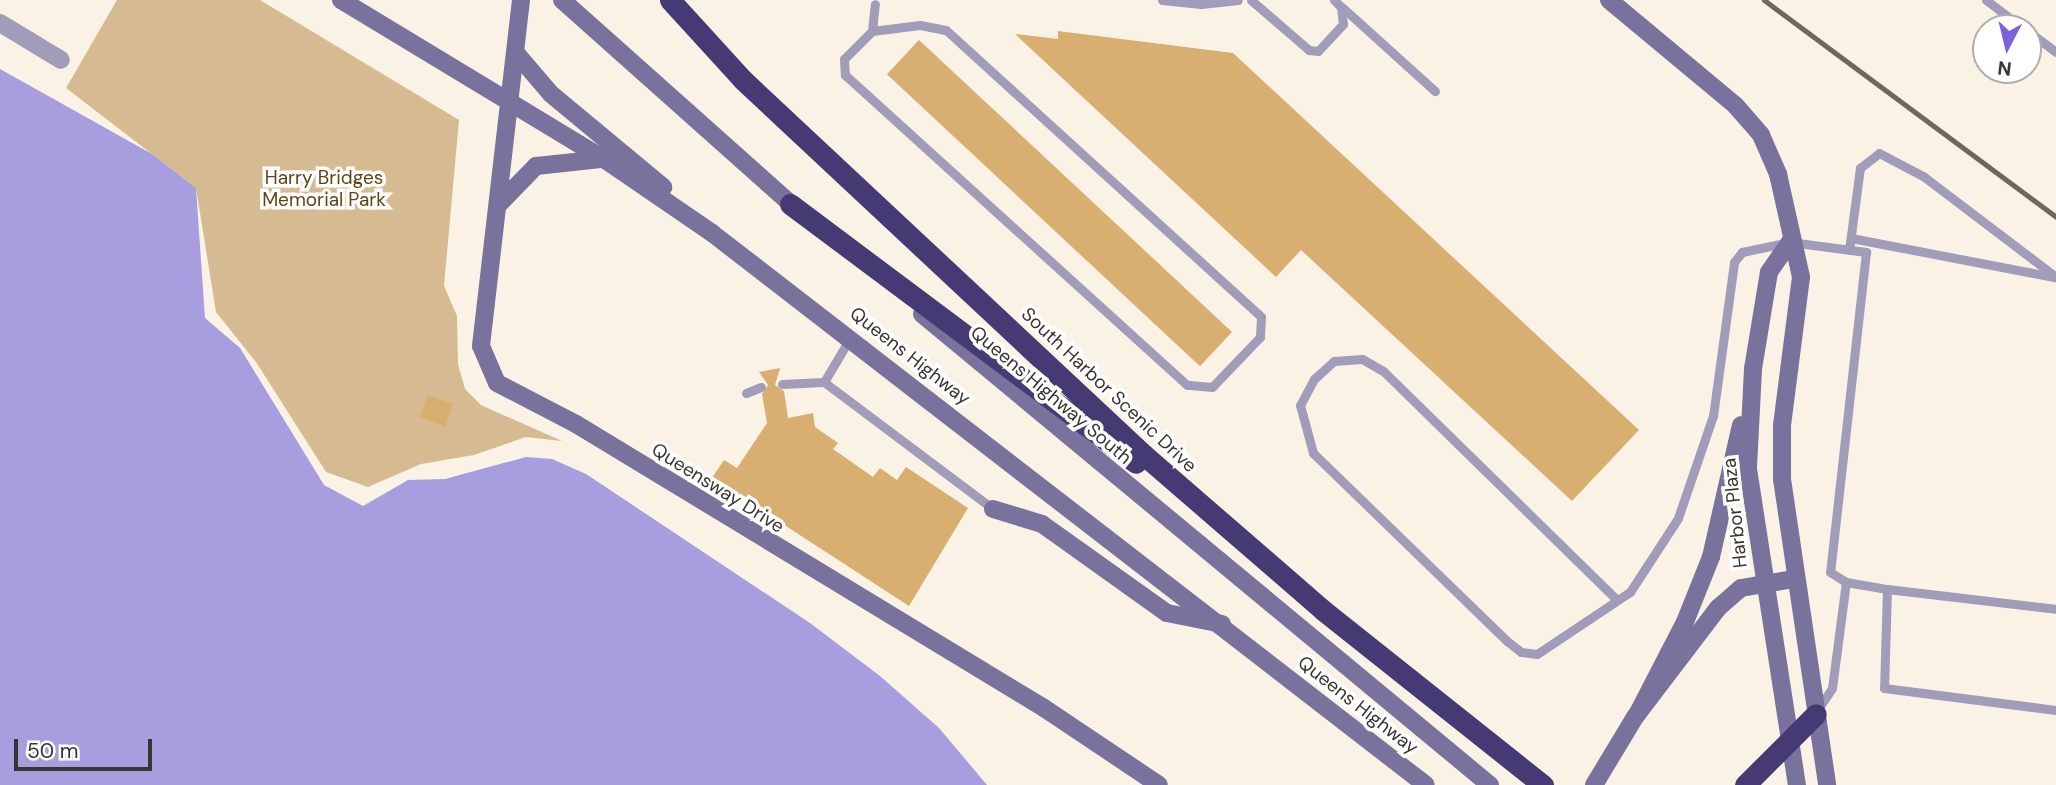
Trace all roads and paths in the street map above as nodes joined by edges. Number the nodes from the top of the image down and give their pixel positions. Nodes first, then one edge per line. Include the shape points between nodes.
1 (341, 0) edge
2 (521, 0) edge
3 (562, 0) edge
4 (670, 0) edge
5 (1162, 0) edge
6 (1238, 0) edge
7 (1251, 0) edge
8 (1609, 0) edge
9 (1986, 0) edge
10 (1338, 3) edge
11 (874, 4) dead end
12 (2004, 14) edge
13 (0, 23) edge
14 (872, 31) junction
15 (516, 53) junction
16 (61, 60) dead end
17 (1435, 91) dead end
18 (509, 102) junction
19 (604, 159) junction
20 (790, 204) junction
21 (498, 206) junction
22 (1851, 237) junction
23 (1790, 242) junction
24 (1849, 250) junction
25 (2056, 277) edge
26 (786, 288) junction
27 (851, 337) junction
28 (1753, 369) junction
29 (824, 382) junction
30 (782, 384) dead end
31 (761, 387) dead end
32 (746, 393) dead end
33 (993, 509) joint
34 (1244, 545) junction
35 (1794, 579) junction
36 (1763, 582) junction
37 (1846, 582) junction
38 (1887, 589) junction
39 (1616, 599) junction
40 (2056, 609) edge
41 (1222, 624) junction
42 (2056, 710) edge
43 (1816, 714) junction
44 (1637, 715) junction
45 (1789, 743) junction
46 (1822, 755) junction
47 (1159, 785) edge
48 (1426, 785) edge
49 (1490, 785) edge
50 (1544, 785) edge
51 (1594, 785) edge
52 (1745, 785) edge
53 (1797, 785) edge
54 (1827, 785) edge

1 - 18 main road, Queens Highway
2 - 15 main road
3 - 20 main road, Queens Highway South
4 - 34 highway, South Harbor Scenic Drive via 743,80
5 - 6 lane via 1201,5
7 - 10 lane via 1309,50 1318,51 1343,24
8 - 23 main road via 1695,69 1761,135 1778,174
9 - 12 lane
10 - 17 lane
11 - 14 lane
13 - 16 street
14 - 14 lane via 844,60 845,75 1187,386 1212,387 1260,337 1261,317 946,30 920,25
15 - 18 main road
15 - 26 main road via 551,94
18 - 19 main road, Queens Highway
18 - 21 main road, Queensway Drive
19 - 21 main road via 536,166
19 - 26 main road, Queens Highway
20 - 34 highway
20 - 49 main road, Queens Highway South
21 - 47 main road, Queensway Drive via 481,346 497,383 576,424 1044,708
22 - 24 lane
22 - 25 lane
22 - 25 lane via 1860,168 1879,153 1923,176
23 - 24 lane
23 - 28 main road, Harbor Plaza via 1769,272
23 - 35 main road via 1801,277 1782,426 1782,479
23 - 39 lane via 1759,245 1742,252 1734,262 1713,416 1692,479 1678,518 1648,570
24 - 37 lane via 1866,252 1828,547 1829,572
26 - 27 main road, Queens Highway
27 - 29 lane
27 - 41 main road, Queens Highway
28 - 36 main road, Harbor Plaza via 1748,469
28 - 44 main road via 1711,557
29 - 30 lane
29 - 33 lane
31 - 32 lane
33 - 41 main road via 1042,524 1167,613
34 - 50 highway, South Harbor Scenic Drive
35 - 36 main road
35 - 43 main road
36 - 44 main road via 1741,588 1718,608
36 - 45 main road, Harbor Plaza
37 - 38 lane
37 - 43 lane via 1832,688
38 - 40 lane
38 - 42 lane via 1884,688
39 - 39 lane via 1383,371 1363,359 1334,361 1314,379 1300,405 1313,453 1521,652 1551,649
41 - 48 main road, Queens Highway
43 - 45 highway
43 - 46 main road
44 - 51 main road
45 - 52 highway
45 - 53 main road, Harbor Plaza
46 - 53 main road
46 - 54 main road

